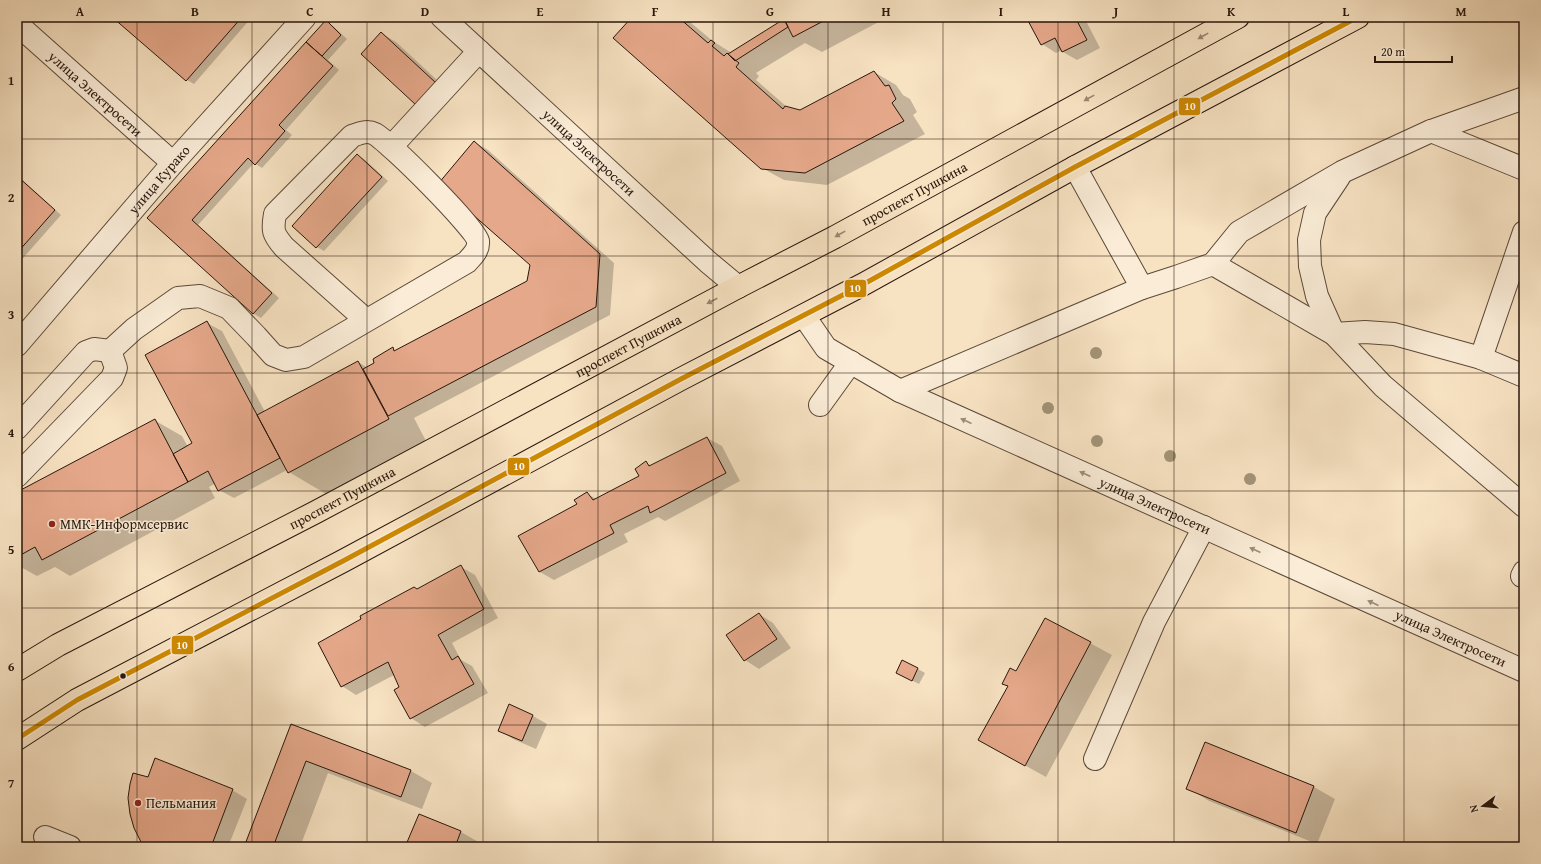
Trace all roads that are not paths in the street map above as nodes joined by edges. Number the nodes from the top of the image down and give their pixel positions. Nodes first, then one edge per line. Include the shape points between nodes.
1 (305, 17) edge
2 (442, 17) edge
3 (1238, 17) edge
4 (1358, 17) edge
5 (17, 24) edge
6 (479, 51) junction
7 (1524, 98) edge
8 (1431, 131) junction
9 (391, 146) junction
10 (173, 163) junction
11 (1075, 167) junction
12 (1524, 169) edge
13 (1342, 172) junction
14 (1524, 232) edge
15 (1213, 264) junction
16 (738, 287) junction
17 (1142, 288) junction
18 (804, 316) junction
19 (366, 320) junction
20 (1334, 334) junction
21 (17, 345) edge
22 (110, 351) junction
23 (1481, 358) junction
24 (851, 362) junction
25 (1524, 376) edge
26 (900, 391) junction
27 (820, 405) dead end
28 (17, 428) edge
29 (17, 476) edge
30 (1524, 506) edge
31 (1204, 527) junction
32 (17, 670) edge
33 (1524, 671) edge
34 (17, 739) edge
35 (1095, 759) dead end
36 (45, 837) dead end
37 (70, 847) edge

1 - 10 street, улица Курако
2 - 6 street, улица Электросети
3 -> 16 main road, проспект Пушкина via 835,237
4 - 11 main road
5 - 10 street, улица Электросети
6 - 9 street
6 - 16 street, улица Электросети via 702,257
7 - 8 street
8 - 12 street
8 - 13 street
9 - 19 street via 470,228 478,240 477,251 467,262
9 - 19 street via 374,134 364,132 352,136 275,214 273,226 275,237 284,247
10 - 21 street, улица Курако
11 - 17 street
11 - 18 main road
13 - 15 street via 1239,232
13 - 20 street via 1315,213 1309,240 1310,266 1317,296
14 - 23 street
15 - 17 street
15 - 20 street
16 -> 32 main road, проспект Пушкина via 316,512 58,645
17 - 26 street
18 - 24 street, улица Электросети via 826,348
18 - 34 main road via 77,700
19 - 22 street via 304,357 286,360 273,355 229,308 200,296 178,298 134,329
20 - 23 street via 1394,334
20 - 30 street via 1383,386
22 - 28 street via 94,349 86,352
22 - 29 street via 116,368 112,378
23 - 25 street
24 - 26 street, улица Электросети
24 - 27 street
31 -> 26 street, улица Электросети
33 -> 31 street, улица Электросети
31 - 35 street via 1154,622
36 - 37 street

